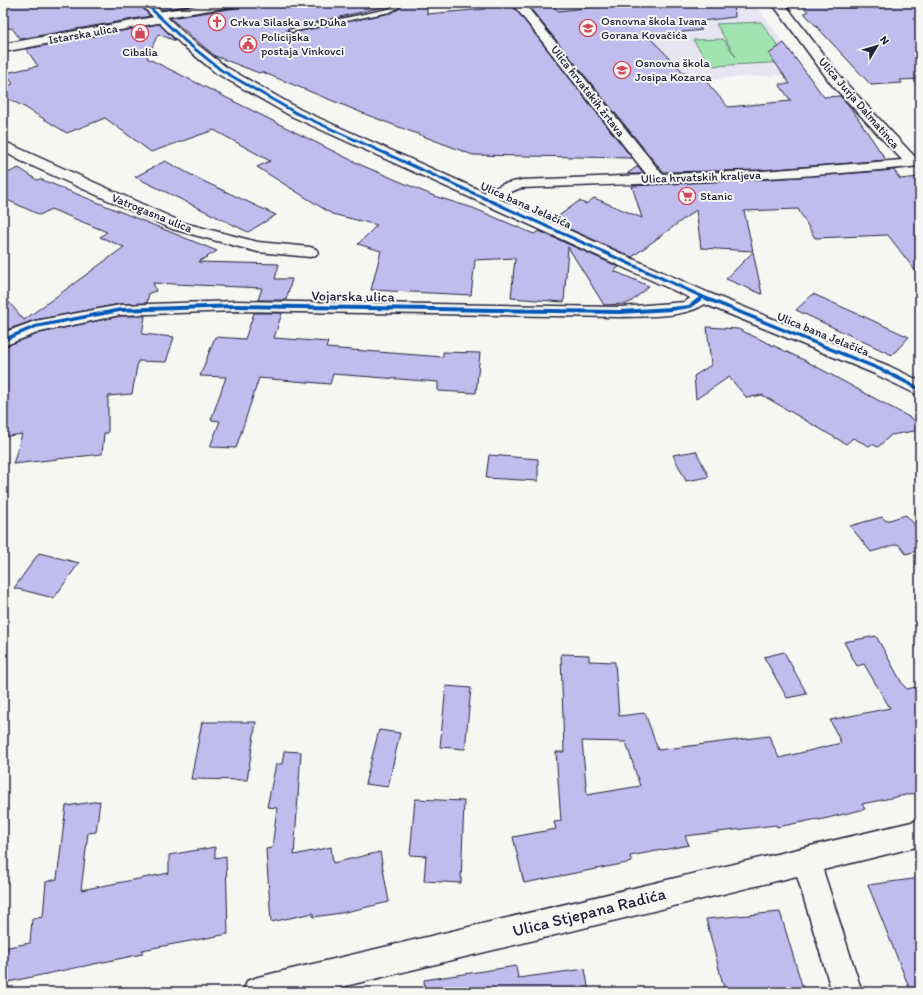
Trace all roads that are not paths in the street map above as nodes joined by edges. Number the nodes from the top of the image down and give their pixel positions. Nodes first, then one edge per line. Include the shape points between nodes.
1 (145, 3) edge
2 (235, 3) edge
3 (395, 3) edge
4 (518, 3) edge
5 (778, 3) edge
6 (212, 4) edge
7 (160, 17) junction
8 (291, 30) dead end
9 (3, 48) edge
10 (3, 145) edge
11 (916, 163) edge
12 (657, 178) junction
13 (485, 198) junction
14 (310, 252) dead end
15 (703, 296) junction
16 (3, 340) edge
17 (920, 389) edge
18 (920, 833) edge
19 (806, 860) junction
20 (258, 992) edge
21 (847, 992) edge

1 - 7 main road, Ulica bana Jelačića
2 - 6 street, Istarska ulica
3 - 8 lane via 396,8 390,10
4 - 12 street, Ulica hrvatskih žrtava
5 - 11 street, Ulica Jurja Dalmatinca via 837,82
6 - 7 street, Istarska ulica
7 - 9 street, Istarska ulica
7 - 13 main road, Ulica bana Jelačića via 200,54 253,90 296,113
10 - 14 street, Vatrogasna ulica via 26,158 178,226 258,247
11 - 12 street, Ulica hrvatskih kraljeva via 779,174
12 - 13 street, Ulica hrvatskih kraljeva via 522,184 508,187
13 - 15 main road, Ulica bana Jelačića
15 - 16 street, Vojarska ulica via 690,306 620,312 236,306 120,310 34,327
15 - 17 main road, Ulica bana Jelačića via 882,370
18 - 19 street, Ulica Stjepana Radića
19 - 20 street, Ulica Stjepana Radića
19 - 21 street

